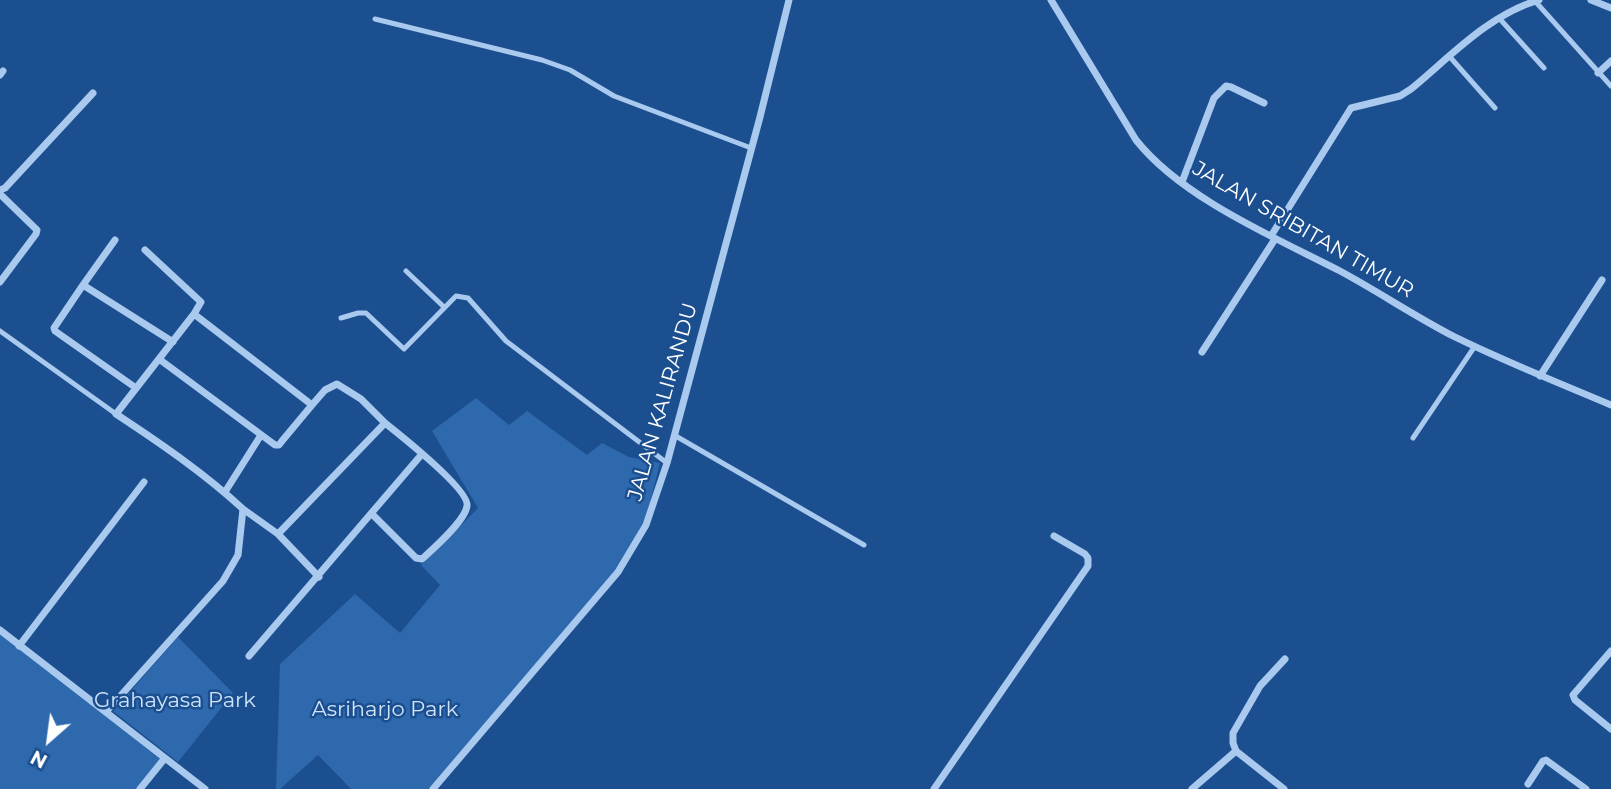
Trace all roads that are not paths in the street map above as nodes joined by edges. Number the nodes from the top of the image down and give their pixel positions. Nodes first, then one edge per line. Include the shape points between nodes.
1 (789, 0) edge
2 (1051, 0) edge
3 (1591, 0) edge
4 (1537, 1) edge
5 (1611, 8) edge
6 (1499, 18) junction
7 (375, 19) dead end
8 (1450, 57) junction
9 (1611, 61) edge
10 (1544, 68) dead end
11 (1598, 73) junction
12 (1611, 86) edge
13 (93, 93) dead end
14 (1264, 103) dead end
15 (1494, 108) dead end
16 (751, 148) junction
17 (1182, 182) junction
18 (0, 192) edge
19 (1273, 237) junction
20 (115, 240) dead end
21 (145, 250) dead end
22 (406, 271) dead end
23 (1602, 280) dead end
24 (0, 282) edge
25 (83, 285) junction
26 (444, 307) junction
27 (194, 314) junction
28 (341, 318) dead end
29 (0, 331) edge
30 (173, 342) junction
31 (1475, 346) junction
32 (1202, 352) dead end
33 (159, 359) junction
34 (1540, 376) junction
35 (136, 388) junction
36 (312, 405) junction
37 (1611, 405) edge
38 (116, 414) junction
39 (385, 423) junction
40 (261, 435) junction
41 (674, 435) junction
42 (1413, 439) dead end
43 (422, 454) junction
44 (667, 463) junction
45 (144, 482) dead end
46 (225, 492) junction
47 (243, 509) junction
48 (372, 514) junction
49 (278, 534) junction
50 (1054, 536) dead end
51 (864, 545) dead end
52 (319, 577) junction
53 (0, 630) edge
54 (19, 646) junction
55 (1611, 651) edge
56 (249, 656) dead end
57 (1285, 659) dead end
58 (106, 712) junction
59 (1611, 729) edge
60 (1236, 751) junction
61 (165, 758) junction
62 (1528, 784) dead end
63 (140, 789) edge
64 (205, 789) edge
65 (433, 789) edge
66 (934, 789) edge
67 (1192, 789) edge
68 (1284, 789) edge
69 (1586, 789) edge

1 - 16 street, JALAN KALIRANDU
2 - 17 street, JALAN SRIBITAN TIMUR via 1136,140 1152,160
3 - 5 street
4 - 6 street
4 - 11 lane
6 - 8 street
6 - 10 lane
7 - 16 lane via 542,60 570,70 614,96
8 - 15 lane
8 - 19 street via 1400,96 1351,108
9 - 11 street
11 - 12 lane
13 - 18 street
14 - 17 street via 1231,87 1220,90
16 - 41 street, JALAN KALIRANDU
17 - 19 street, JALAN SRIBITAN TIMUR
18 - 24 street via 37,230
19 - 31 street, JALAN SRIBITAN TIMUR
19 - 32 street
20 - 25 street
21 - 27 street via 198,298 200,306
22 - 26 lane
23 - 34 street
25 - 30 street
25 - 35 street via 55,331
26 - 28 lane via 404,349 366,313
26 - 44 lane via 456,296 468,298 506,341
27 - 30 street
27 - 36 street
29 - 38 lane
30 - 33 street
31 - 34 street, JALAN SRIBITAN TIMUR
31 - 42 lane
33 - 35 street
33 - 40 street
34 - 37 street, JALAN SRIBITAN TIMUR
35 - 38 street
36 - 39 street via 337,384
36 - 40 street via 279,445
38 - 46 street
39 - 43 street
39 - 49 street
40 - 46 street
41 - 44 street, JALAN KALIRANDU
41 - 51 lane
43 - 48 street
43 - 48 street via 464,493 468,505 463,517 419,559
44 - 65 street, JALAN KALIRANDU via 646,525 618,572
45 - 54 street
46 - 47 street
47 - 49 street
47 - 58 street via 238,555 223,581
48 - 52 street
49 - 52 street
50 - 66 street via 1085,554 1088,566
52 - 56 street
53 - 54 street
54 - 58 street
55 - 59 street via 1573,695
57 - 60 street via 1260,686 1233,733
58 - 61 street
60 - 67 street
60 - 68 street
61 - 63 street
61 - 64 street
62 - 69 street via 1546,760

